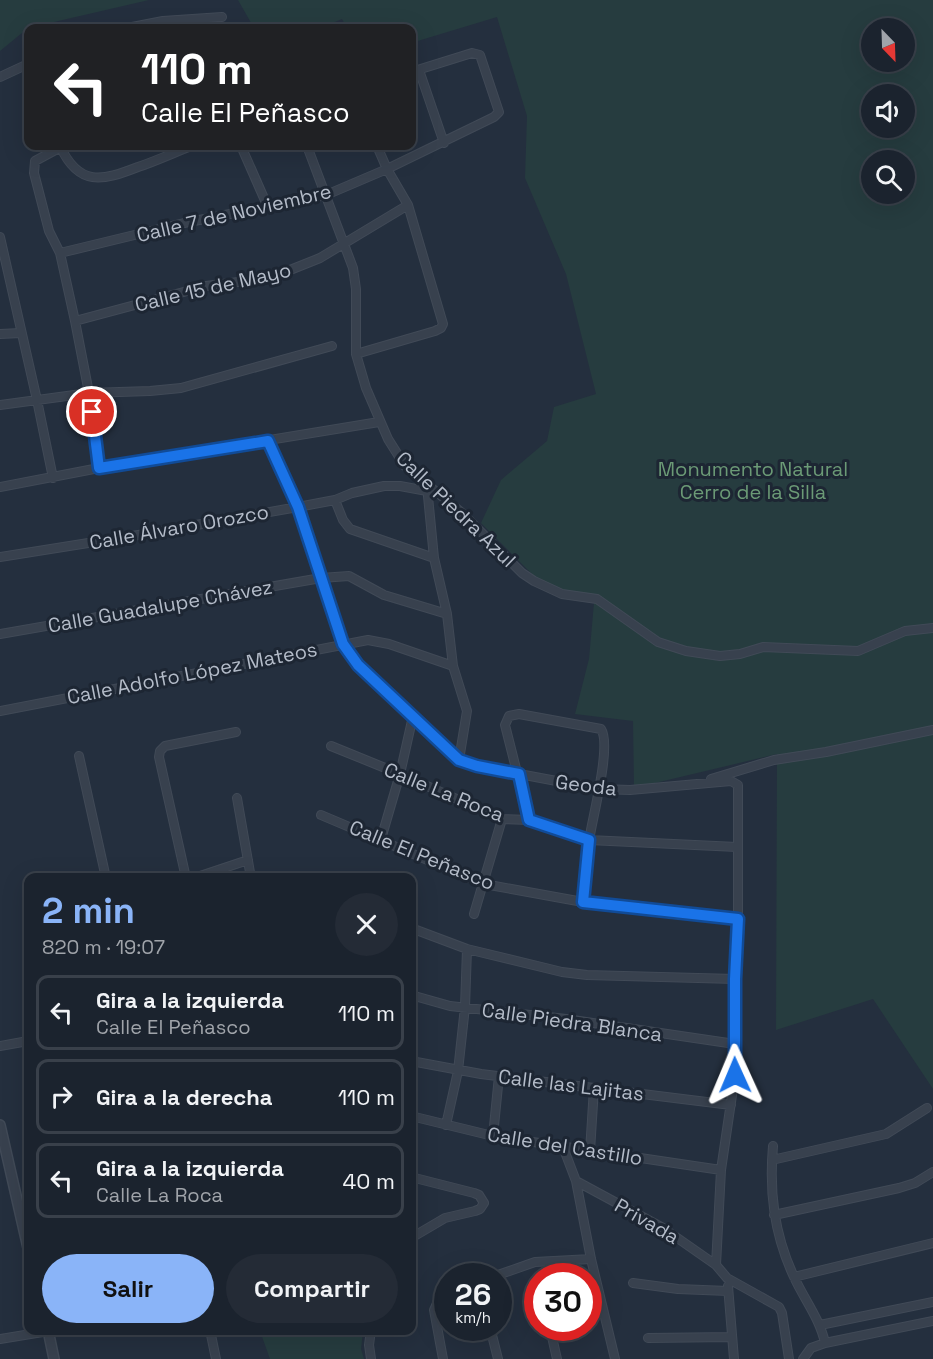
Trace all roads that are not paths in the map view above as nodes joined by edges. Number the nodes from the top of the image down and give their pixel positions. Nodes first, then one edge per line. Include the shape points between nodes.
1 (222, 17) dead end
2 (150, 24) edge
3 (24, 66) edge
4 (416, 71) edge
5 (416, 73) edge
6 (0, 77) edge
7 (444, 143) junction
8 (53, 150) edge
9 (63, 150) edge
10 (181, 150) edge
11 (243, 150) edge
12 (309, 150) edge
13 (379, 150) edge
14 (387, 169) junction
15 (326, 195) junction
16 (267, 205) junction
17 (408, 205) junction
18 (0, 237) edge
19 (346, 244) junction
20 (2, 251) edge
21 (60, 253) junction
22 (75, 321) junction
23 (21, 333) junction
24 (0, 334) edge
25 (332, 346) dead end
26 (356, 354) junction
27 (89, 393) junction
28 (37, 400) junction
29 (0, 405) edge
30 (379, 422) junction
31 (268, 441) junction
32 (99, 468) junction
33 (52, 478) junction
34 (426, 482) junction
35 (0, 487) edge
36 (427, 491) junction
37 (335, 500) junction
38 (298, 507) junction
39 (0, 557) edge
40 (434, 558) junction
41 (321, 578) junction
42 (447, 614) junction
43 (933, 628) edge
44 (0, 634) edge
45 (343, 644) junction
46 (453, 666) junction
47 (0, 711) edge
48 (413, 716) junction
49 (933, 730) edge
50 (236, 732) dead end
51 (331, 746) dead end
52 (79, 756) dead end
53 (459, 760) junction
54 (400, 774) junction
55 (519, 774) junction
56 (698, 784) junction
57 (599, 789) junction
58 (237, 798) dead end
59 (321, 815) dead end
60 (502, 819) junction
61 (529, 820) junction
62 (381, 839) junction
63 (589, 840) junction
64 (737, 847) junction
65 (248, 860) junction
66 (105, 873) edge
67 (185, 873) edge
68 (209, 873) edge
69 (249, 873) edge
70 (484, 884) junction
71 (583, 902) junction
72 (474, 914) dead end
73 (738, 919) junction
74 (416, 930) edge
75 (467, 949) junction
76 (735, 979) junction
77 (416, 996) edge
78 (465, 1007) junction
79 (24, 1042) edge
80 (735, 1044) junction
81 (0, 1046) edge
82 (416, 1062) edge
83 (458, 1071) junction
84 (499, 1076) junction
85 (594, 1088) junction
86 (731, 1105) junction
87 (927, 1108) dead end
88 (416, 1117) edge
89 (0, 1125) edge
90 (446, 1125) junction
91 (493, 1136) junction
92 (773, 1146) dead end
93 (563, 1147) junction
94 (590, 1151) junction
95 (772, 1160) junction
96 (721, 1170) junction
97 (933, 1172) edge
98 (416, 1178) edge
99 (576, 1181) junction
100 (594, 1191) junction
101 (579, 1200) junction
102 (774, 1215) junction
103 (24, 1230) edge
104 (416, 1234) edge
105 (933, 1244) edge
106 (591, 1258) junction
107 (716, 1265) junction
108 (512, 1270) edge
109 (794, 1277) junction
110 (727, 1278) junction
111 (633, 1283) dead end
112 (728, 1291) junction
113 (933, 1302) edge
114 (933, 1321) edge
115 (820, 1325) junction
116 (25, 1335) edge
117 (51, 1335) edge
118 (211, 1335) edge
119 (370, 1335) edge
120 (732, 1337) junction
121 (648, 1338) dead end
122 (0, 1339) edge
123 (440, 1341) edge
124 (494, 1341) edge
125 (553, 1341) edge
126 (825, 1343) junction
127 (54, 1359) edge
128 (216, 1359) edge
129 (371, 1359) edge
130 (443, 1359) edge
131 (498, 1359) edge
132 (557, 1359) edge
133 (615, 1359) edge
134 (734, 1359) edge
135 (789, 1359) edge
136 (803, 1359) edge

1 - 2 street
3 - 6 street
4 - 7 street, Calle 7 de Noviembre via 472,53 480,55 499,112
5 - 7 street
7 - 14 street, Calle 7 de Noviembre
8 - 21 street via 33,166 49,231
9 - 10 street via 75,169 103,179
11 - 16 street
12 - 15 street, Calle Piedra Azul
13 - 14 street
14 - 15 street, Calle 7 de Noviembre
14 - 17 street
15 - 16 street, Calle 7 de Noviembre
15 - 19 street, Calle Piedra Azul
16 - 21 street, Calle 7 de Noviembre
17 - 19 street, Calle 15 de Mayo
17 - 26 street via 443,324 435,331
18 - 20 street
19 - 22 street, Calle 15 de Mayo via 262,279 206,286
19 - 26 street, Calle Piedra Azul via 356,288
20 - 23 street
21 - 22 street
22 - 27 street
23 - 24 street
23 - 28 street
25 - 27 street via 181,388
26 - 30 street, Calle Piedra Azul
27 - 28 street
27 - 32 street
28 - 29 street
28 - 33 street
30 - 31 street
30 - 34 street, Calle Piedra Azul via 405,466
31 - 32 street
31 - 38 street, Geoda
32 - 33 street
33 - 35 street
34 - 36 street
34 - 43 street, Calle Piedra Azul via 534,582 562,594 597,599 658,642 686,651 720,656 763,647 858,651 905,631
36 - 37 street, Calle Álvaro Orozco via 384,486
36 - 40 street
37 - 38 street, Calle Álvaro Orozco
37 - 40 street via 350,529
38 - 39 street, Calle Álvaro Orozco
38 - 41 street, Geoda
40 - 42 street
41 - 42 street, Calle Guadalupe Chávez via 349,576 384,596
41 - 44 street, Calle Guadalupe Chávez
41 - 45 street, Geoda
42 - 46 street
45 - 46 street, Calle Adolfo López Mateos via 379,642
45 - 47 street, Calle Adolfo López Mateos
45 - 48 street, Geoda via 358,665
46 - 53 street via 467,711
48 - 53 street, Geoda
48 - 54 street
49 - 56 street via 774,760
50 - 67 street via 165,746 160,751
51 - 54 street, Calle La Roca
52 - 66 street
53 - 55 street, Geoda
54 - 60 street, Calle La Roca
54 - 62 street
55 - 57 street, Geoda
55 - 57 street via 505,725 509,716 519,714 597,727 605,739
55 - 61 street
56 - 57 street, Geoda
56 - 64 street, Geoda via 735,782
57 - 63 street
58 - 65 street
59 - 62 street, Calle El Peñasco
60 - 61 street, Calle La Roca
60 - 70 street
61 - 63 street, Calle La Roca
62 - 70 street, Calle El Peñasco
63 - 64 street, Calle La Roca
63 - 71 street
64 - 73 street
65 - 68 street
65 - 69 street
70 - 71 street, Calle El Peñasco
70 - 72 street
71 - 73 street, Calle El Peñasco
73 - 76 street
74 - 75 street
75 - 76 street via 587,975
75 - 78 street
76 - 80 street
77 - 78 street, Calle Piedra Blanca
78 - 80 street, Calle Piedra Blanca
78 - 83 street
79 - 81 street
80 - 86 street
82 - 83 street, Calle las Lajitas
83 - 84 street, Calle las Lajitas
83 - 90 street
84 - 85 street, Calle las Lajitas
84 - 91 street
85 - 86 street, Calle las Lajitas
85 - 94 street
86 - 96 street
87 - 95 street via 886,1134
88 - 90 street, Calle del Castillo
89 - 103 street
90 - 91 street, Calle del Castillo
91 - 93 street, Calle del Castillo
92 - 95 street
93 - 94 street, Calle del Castillo
93 - 99 street
94 - 96 street, Calle del Castillo
95 - 102 street
96 - 107 street
97 - 102 street via 899,1188
98 - 104 street via 474,1192 483,1203 480,1209 445,1218
99 - 100 street, Privada
99 - 101 street
100 - 101 street
100 - 107 street, Privada via 663,1228
101 - 106 street
102 - 109 street via 781,1247
105 - 109 street
106 - 108 street via 535,1262
106 - 133 street
107 - 110 street, Privada
109 - 115 street
110 - 112 street
110 - 135 street via 776,1305 782,1313
111 - 112 street
112 - 120 street
113 - 115 street
114 - 126 street
115 - 126 street
116 - 122 street
117 - 127 street
118 - 128 street
119 - 129 street
120 - 121 street
120 - 134 street
123 - 130 street
124 - 131 street
125 - 132 street
126 - 136 street via 811,1348

